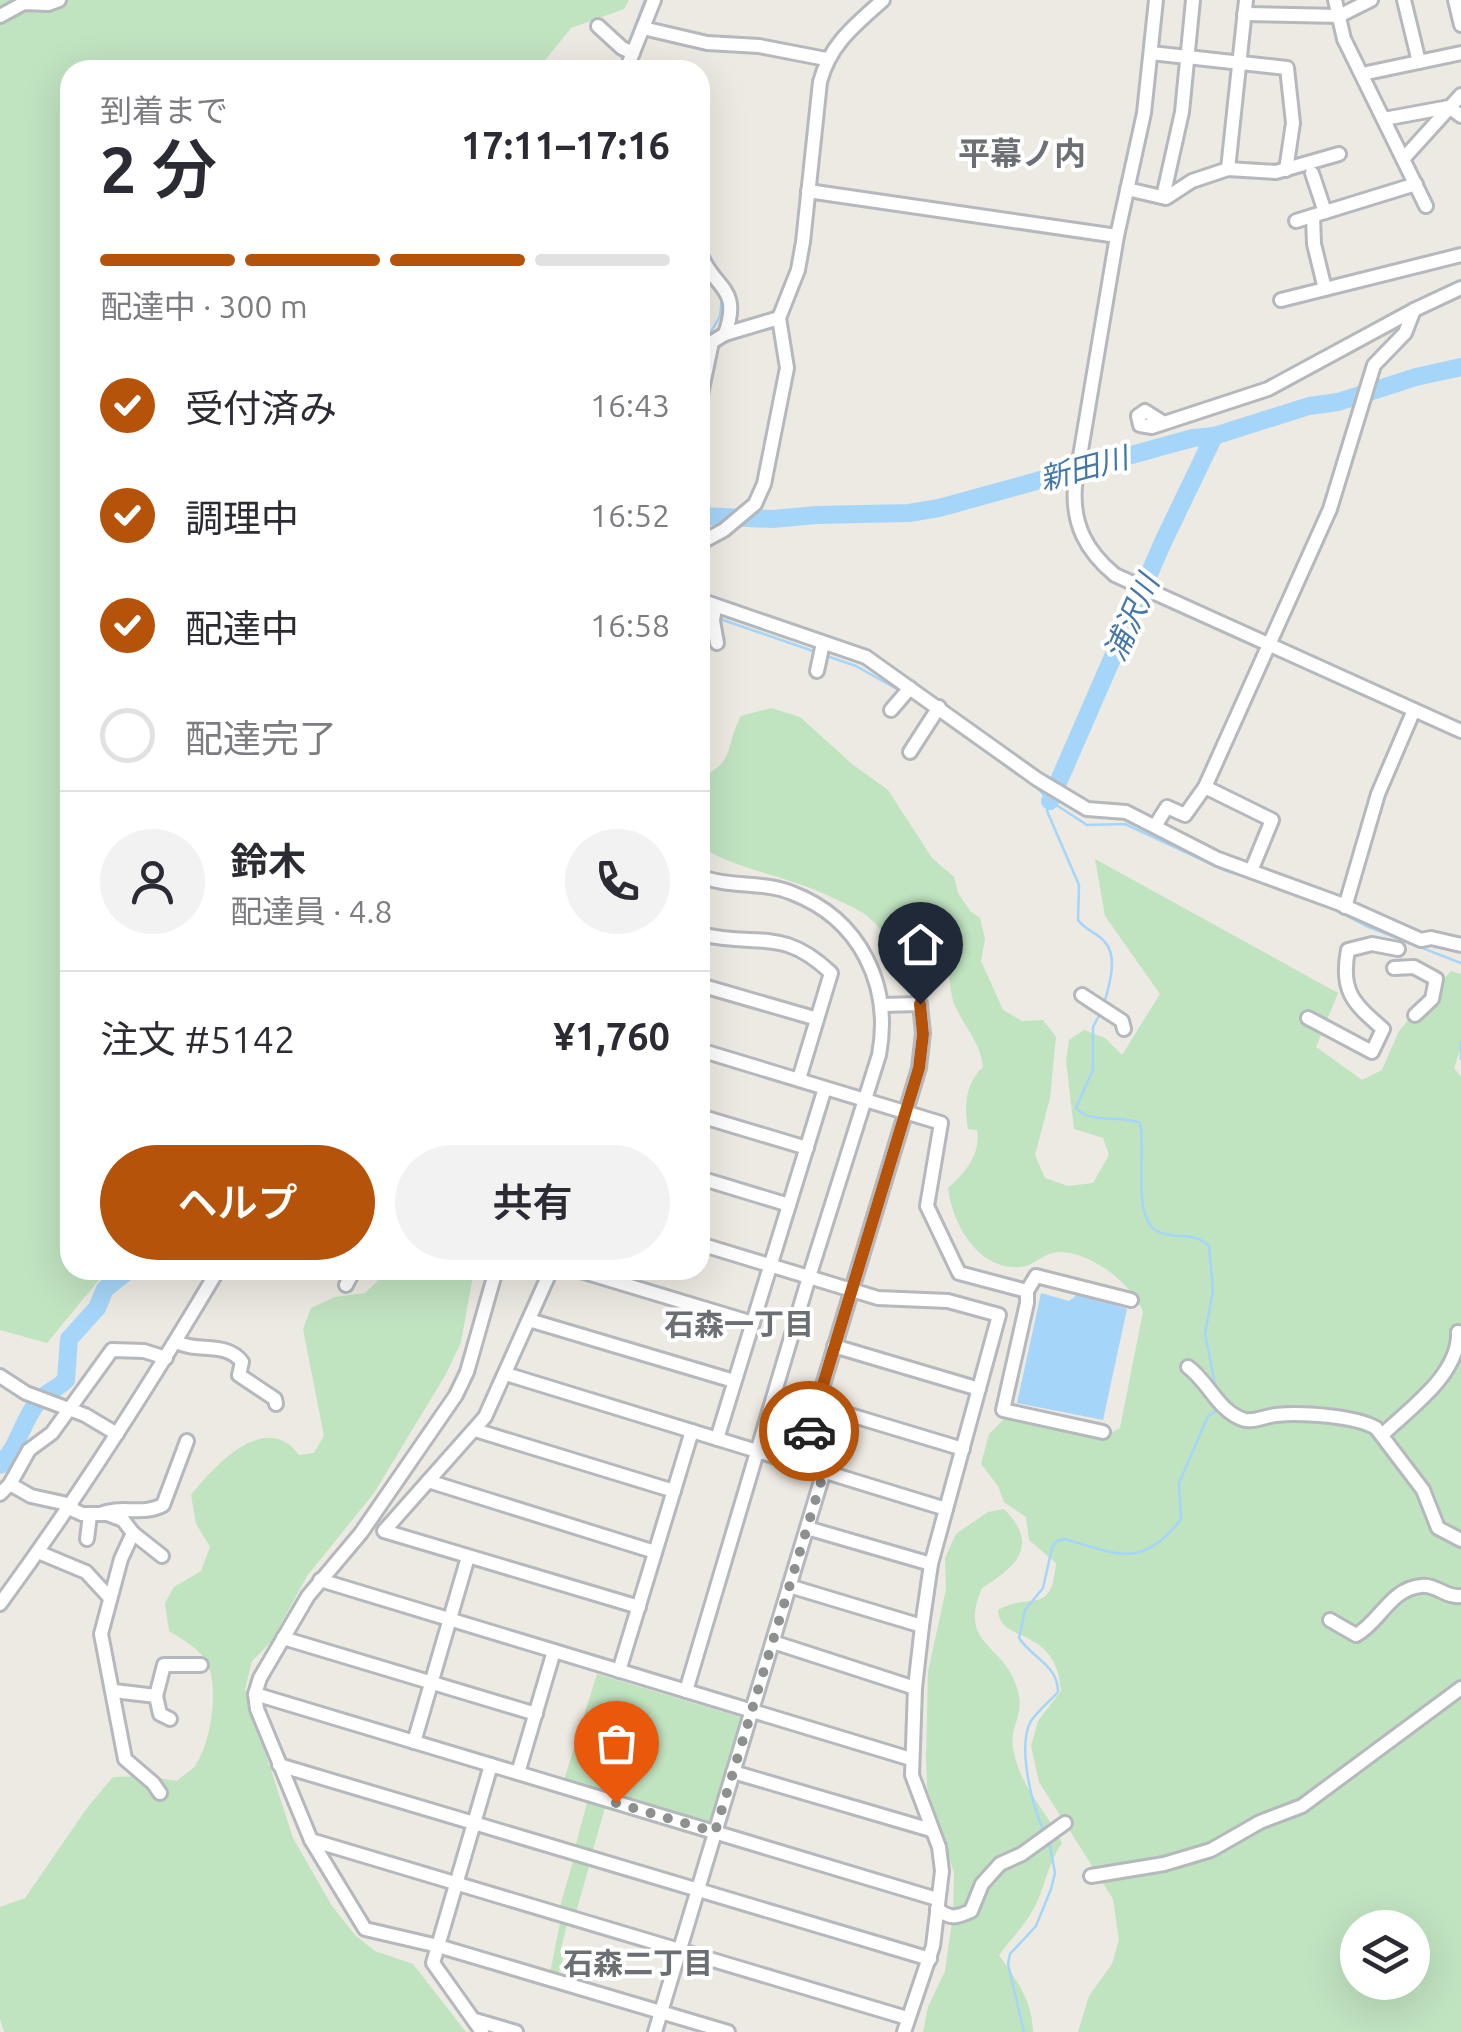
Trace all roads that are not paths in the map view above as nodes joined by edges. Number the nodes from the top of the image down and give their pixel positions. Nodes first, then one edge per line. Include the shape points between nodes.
1 (59, 0) edge
2 (654, 0) edge
3 (884, 0) edge
4 (1156, 0) edge
5 (1194, 0) edge
6 (1335, 0) edge
7 (1371, 0) edge
8 (1404, 0) edge
9 (1455, 0) edge
10 (1245, 7) edge
11 (0, 16) edge
12 (1338, 16) junction
13 (1461, 24) edge
14 (598, 26) dead end
15 (643, 28) junction
16 (632, 53) junction
17 (1461, 53) edge
18 (1151, 54) junction
19 (1188, 57) junction
20 (826, 59) junction
21 (630, 60) edge
22 (1419, 62) junction
23 (1239, 63) junction
24 (1362, 74) junction
25 (1461, 95) edge
26 (1455, 112) edge
27 (1384, 118) junction
28 (1340, 154) dead end
29 (1404, 158) junction
30 (1228, 169) junction
31 (1286, 170) junction
32 (1312, 173) dead end
33 (1416, 184) junction
34 (1127, 189) junction
35 (808, 191) junction
36 (1163, 197) junction
37 (1426, 206) dead end
38 (1319, 214) junction
39 (1296, 221) dead end
40 (1117, 236) junction
41 (1461, 254) edge
42 (710, 267) edge
43 (1461, 288) edge
44 (1325, 289) junction
45 (1280, 300) dead end
46 (1414, 310) junction
47 (779, 318) junction
48 (725, 334) junction
49 (710, 352) edge
50 (1164, 423) dead end
51 (710, 538) edge
52 (710, 605) edge
53 (715, 607) junction
54 (717, 643) dead end
55 (824, 643) junction
56 (1267, 645) junction
57 (817, 671) dead end
58 (910, 688) junction
59 (939, 707) junction
60 (890, 710) dead end
61 (1414, 710) junction
62 (1461, 732) edge
63 (910, 752) dead end
64 (1205, 788) junction
65 (1155, 826) junction
66 (1251, 871) junction
67 (710, 878) edge
68 (1346, 907) junction
69 (1403, 933) junction
70 (710, 935) edge
71 (1421, 940) junction
72 (1461, 946) edge
73 (1398, 950) junction
74 (1461, 955) edge
75 (710, 988) edge
76 (1082, 995) dead end
77 (882, 1005) junction
78 (1415, 1016) dead end
79 (814, 1018) junction
80 (1308, 1018) dead end
81 (1124, 1029) dead end
82 (710, 1053) edge
83 (798, 1078) junction
84 (825, 1088) junction
85 (863, 1099) junction
86 (905, 1112) junction
87 (710, 1119) edge
88 (806, 1148) junction
89 (710, 1181) edge
90 (789, 1206) junction
91 (710, 1247) edge
92 (770, 1265) junction
93 (809, 1276) junction
94 (212, 1280) edge
95 (349, 1280) edge
96 (493, 1280) edge
97 (546, 1280) edge
98 (611, 1280) edge
99 (346, 1285) dead end
100 (851, 1289) junction
101 (1026, 1291) junction
102 (1132, 1300) dead end
103 (529, 1320) junction
104 (753, 1322) junction
105 (1458, 1332) dead end
106 (176, 1342) junction
107 (834, 1346) junction
108 (166, 1358) junction
109 (1188, 1368) dead end
110 (506, 1374) junction
111 (0, 1376) edge
112 (734, 1381) junction
113 (979, 1389) junction
114 (276, 1404) dead end
115 (816, 1405) junction
116 (67, 1409) junction
117 (475, 1430) junction
118 (692, 1431) junction
119 (1103, 1432) dead end
120 (117, 1434) junction
121 (1382, 1435) junction
122 (717, 1439) junction
123 (187, 1441) dead end
124 (962, 1448) junction
125 (759, 1452) junction
126 (799, 1464) junction
127 (824, 1472) junction
128 (428, 1481) junction
129 (5, 1489) edge
130 (674, 1490) junction
131 (24, 1504) dead end
132 (69, 1509) junction
133 (156, 1509) junction
134 (946, 1509) junction
135 (95, 1514) junction
136 (170, 1517) dead end
137 (806, 1528) junction
138 (133, 1534) junction
139 (87, 1539) dead end
140 (1461, 1540) edge
141 (38, 1552) junction
142 (655, 1552) junction
143 (162, 1556) dead end
144 (468, 1557) junction
145 (931, 1564) junction
146 (320, 1580) junction
147 (789, 1586) junction
148 (1461, 1596) edge
149 (110, 1598) junction
150 (0, 1604) edge
151 (639, 1608) junction
152 (450, 1620) junction
153 (1330, 1620) dead end
154 (922, 1626) junction
155 (283, 1638) junction
156 (772, 1642) junction
157 (554, 1651) junction
158 (201, 1664) dead end
159 (619, 1671) junction
160 (431, 1682) junction
161 (915, 1688) junction
162 (1461, 1688) edge
163 (114, 1690) junction
164 (686, 1691) junction
165 (255, 1694) junction
166 (156, 1696) junction
167 (752, 1711) junction
168 (536, 1714) junction
169 (170, 1719) dead end
170 (414, 1742) junction
171 (911, 1760) junction
172 (491, 1765) junction
173 (278, 1766) junction
174 (733, 1772) junction
175 (518, 1773) junction
176 (160, 1793) dead end
177 (1066, 1823) dead end
178 (474, 1824) junction
179 (930, 1830) junction
180 (715, 1832) junction
181 (311, 1840) junction
182 (1091, 1876) dead end
183 (456, 1884) junction
184 (698, 1890) junction
185 (937, 1904) junction
186 (438, 1946) junction
187 (680, 1950) junction
188 (930, 1959) junction
189 (662, 2012) junction
190 (905, 2025) edge
191 (478, 2026) edge
192 (516, 2032) edge
193 (656, 2032) edge
194 (728, 2032) edge

1 - 11 street via 27,2
2 - 15 street
3 - 20 street
4 - 18 street
5 - 19 street
6 - 12 street
7 - 12 street
8 - 22 street
9 - 13 street
10 - 12 street
10 - 23 street
12 - 24 street
14 - 16 street
15 - 16 street
15 - 20 street
16 - 21 street
17 - 22 street
18 - 19 street
18 - 34 street
19 - 23 street
19 - 36 street
20 - 35 street
22 - 24 street
23 - 30 street
23 - 31 street via 1287,68 1292,122
24 - 27 street
25 - 26 street
26 - 27 street
26 - 29 street
27 - 29 street
28 - 31 street
29 - 33 street
30 - 31 street
30 - 36 street
32 - 38 street
33 - 37 street
33 - 38 street
34 - 36 street
34 - 40 street
35 - 40 street
35 - 47 street via 798,270
38 - 39 street
38 - 44 street via 1311,226
40 - 56 street via 1075,486 1075,513 1088,549 1115,576
41 - 44 street
42 - 48 street via 730,296
43 - 46 street
44 - 45 street
46 - 50 street via 1268,389
46 - 56 street via 1405,332 1374,366 1330,510
47 - 48 street
47 - 51 street via 787,368 764,484 756,504
48 - 49 street
52 - 53 street
53 - 54 street
53 - 55 street
55 - 57 street
55 - 58 street via 866,657
56 - 61 street
56 - 64 street
58 - 59 street
58 - 60 street
59 - 63 street
59 - 65 street via 1087,809 1126,812
61 - 62 street
61 - 68 street via 1378,794
64 - 65 street via 1185,815 1166,807
64 - 66 street via 1272,820
65 - 66 street
66 - 68 street
67 - 77 street via 790,892 840,921 862,947
68 - 69 street
69 - 71 street
69 - 73 street
70 - 79 street via 781,941 815,958 831,973
71 - 72 street
71 - 74 street
73 - 78 street via 1394,970 1414,967 1436,979 1432,999
73 - 80 street via 1362,944 1348,950 1346,988 1383,1029 1372,1052
75 - 79 street
76 - 81 street
77 - 85 street via 879,1055
77 - 86 street via 920,1004 919,1068
79 - 83 street
82 - 83 street
83 - 84 street
84 - 85 street
84 - 88 street
85 - 86 street
85 - 93 street
86 - 100 street
86 - 101 street via 940,1123 926,1206 958,1273
87 - 88 street
88 - 90 street
89 - 90 street
90 - 92 street
91 - 92 street
92 - 93 street
92 - 104 street
93 - 100 street
93 - 125 street
94 - 106 street
95 - 99 street
96 - 146 street via 456,1395
97 - 103 street
98 - 104 street
100 - 107 street
100 - 113 street via 878,1298 966,1304 999,1315
101 - 102 street via 1036,1276
101 - 119 street via 1003,1410
103 - 110 street
103 - 112 street
104 - 112 street
105 - 121 street via 1456,1352 1441,1375
106 - 108 street
106 - 114 street via 236,1354 239,1375
107 - 113 street
107 - 115 street
108 - 116 street via 112,1350
108 - 120 street
109 - 121 street via 1210,1396 1241,1418 1354,1418
110 - 117 street
110 - 118 street
111 - 116 street
112 - 122 street
113 - 124 street
115 - 124 street
115 - 126 street
116 - 120 street
116 - 129 street
117 - 128 street
117 - 130 street
118 - 122 street
118 - 130 street
120 - 132 street
121 - 140 street via 1423,1490 1438,1528
122 - 125 street
123 - 133 street via 165,1502
124 - 134 street
125 - 126 street
125 - 164 street
126 - 127 street
127 - 134 street
127 - 137 street
128 - 142 street
128 - 144 street via 384,1531
129 - 132 street
130 - 142 street
131 - 132 street
132 - 135 street
132 - 141 street
133 - 135 street
133 - 136 street
134 - 145 street
135 - 138 street via 123,1520
135 - 139 street
137 - 145 street
137 - 147 street
138 - 143 street
138 - 149 street
141 - 149 street via 86,1572
141 - 150 street
142 - 151 street
144 - 151 street
144 - 152 street
145 - 154 street
146 - 152 street
146 - 155 street
147 - 154 street
147 - 156 street
148 - 153 street via 1413,1588 1388,1601 1356,1635
149 - 163 street via 101,1634
151 - 159 street
152 - 157 street
152 - 160 street
154 - 161 street
155 - 160 street
155 - 165 street
156 - 161 street
156 - 167 street
157 - 159 street
157 - 168 street
158 - 166 street via 164,1664
159 - 164 street
160 - 168 street
160 - 170 street
161 - 171 street
162 - 182 street via 1302,1806 1211,1850
163 - 166 street
163 - 176 street via 124,1758
164 - 167 street
165 - 170 street
165 - 173 street
166 - 169 street via 160,1714
167 - 171 street
167 - 174 street
168 - 175 street
170 - 172 street
171 - 179 street
172 - 175 street
172 - 178 street
173 - 178 street
173 - 181 street
174 - 179 street
174 - 180 street
175 - 180 street
177 - 185 street via 1000,1864 971,1910 948,1917
178 - 183 street
178 - 184 street
179 - 185 street via 942,1871
180 - 184 street
180 - 185 street
181 - 183 street
181 - 186 street via 365,1929
183 - 186 street
183 - 187 street
184 - 187 street
184 - 188 street
185 - 188 street
186 - 189 street
186 - 191 street via 433,1963
187 - 189 street
187 - 190 street
188 - 190 street
189 - 193 street
189 - 194 street
191 - 192 street

